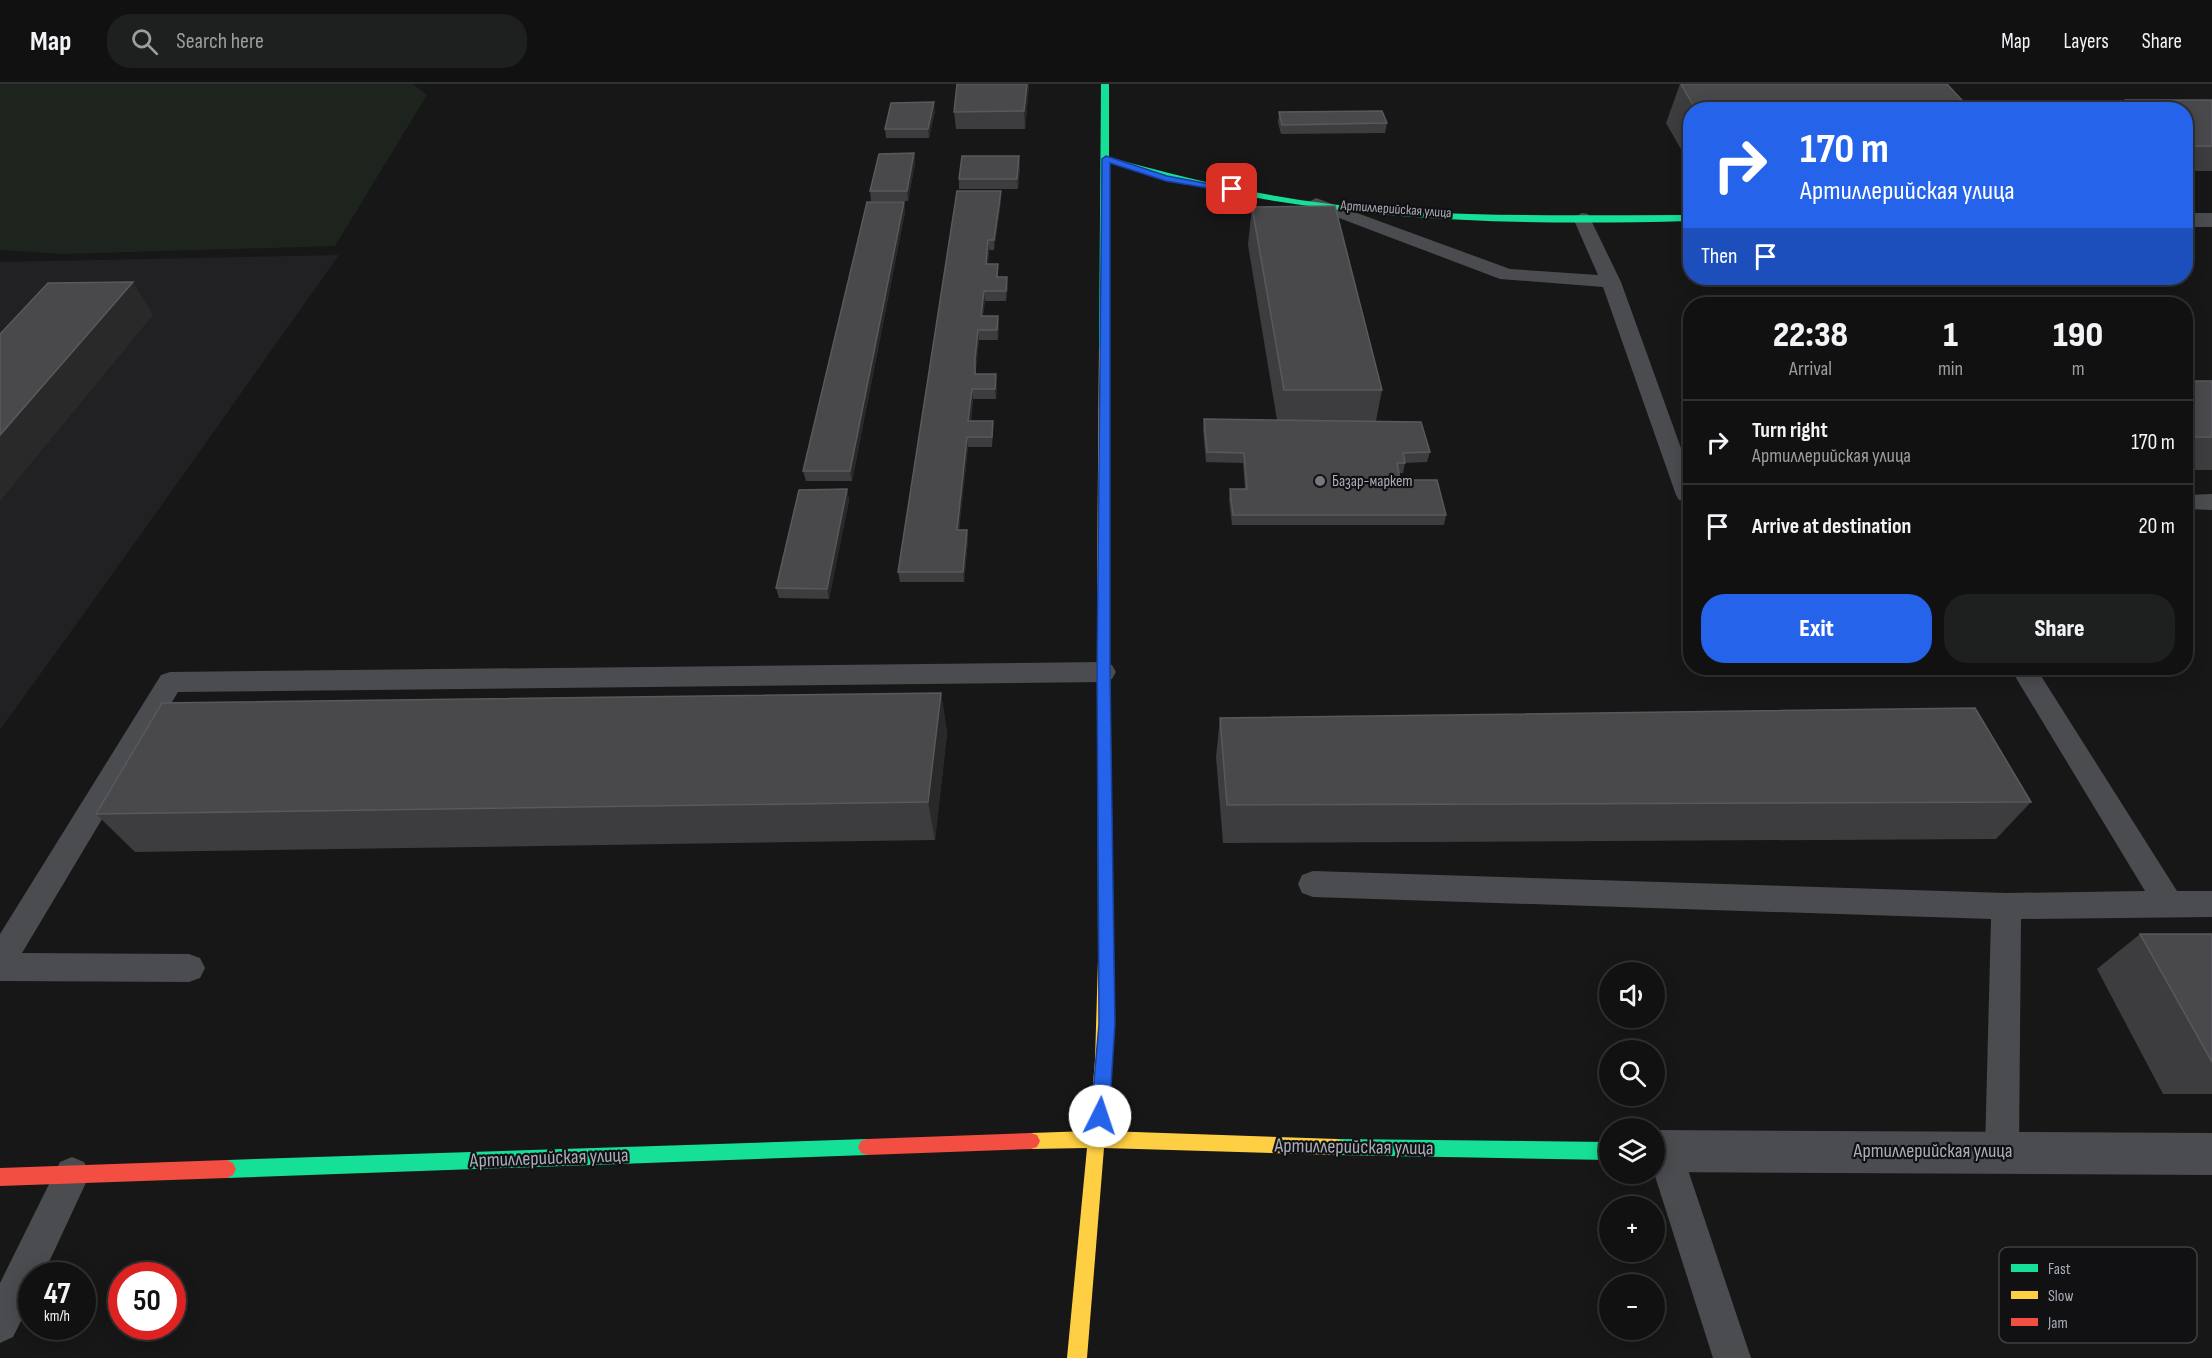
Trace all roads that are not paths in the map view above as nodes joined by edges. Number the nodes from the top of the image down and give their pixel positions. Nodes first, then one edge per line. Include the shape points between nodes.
1 (1105, 84) edge
2 (1106, 159) junction
3 (1316, 203) junction
4 (1582, 218) junction
5 (1683, 218) edge
6 (2193, 220) edge
7 (2212, 220) edge
8 (1611, 282) junction
9 (1683, 486) edge
10 (2193, 502) edge
11 (2212, 502) edge
12 (1103, 672) junction
13 (2027, 675) edge
14 (1313, 884) dead end
15 (2169, 904) junction
16 (2212, 904) edge
17 (2006, 906) junction
18 (0, 962) edge
19 (0, 967) edge
20 (189, 968) dead end
21 (1098, 1139) junction
22 (1599, 1151) edge
23 (1665, 1151) edge
24 (2002, 1151) junction
25 (2212, 1154) edge
26 (1665, 1165) edge
27 (72, 1174) junction
28 (0, 1177) edge
29 (0, 1324) edge
30 (1077, 1358) edge
31 (1732, 1358) edge

1 - 2 street
2 - 3 street, Артиллерийская улица via 1166,178
2 - 12 street
3 - 4 street, Артиллерийская улица via 1383,210
3 - 8 lane via 1507,275
4 - 5 street, Артиллерийская улица
4 - 8 lane
6 - 7 street
8 - 9 lane
10 - 11 lane
12 - 18 lane via 170,682
12 - 21 street via 1107,1024
13 - 15 lane
14 - 17 lane
15 - 16 lane
15 - 17 lane
17 - 24 lane
19 - 20 lane
21 - 22 street, Артиллерийская улица
21 - 27 street, Артиллерийская улица
21 - 30 street via 1081,1273
23 - 24 street, Артиллерийская улица
24 - 25 street, Артиллерийская улица
26 - 31 lane
27 - 28 street, Артиллерийская улица
27 - 29 lane

